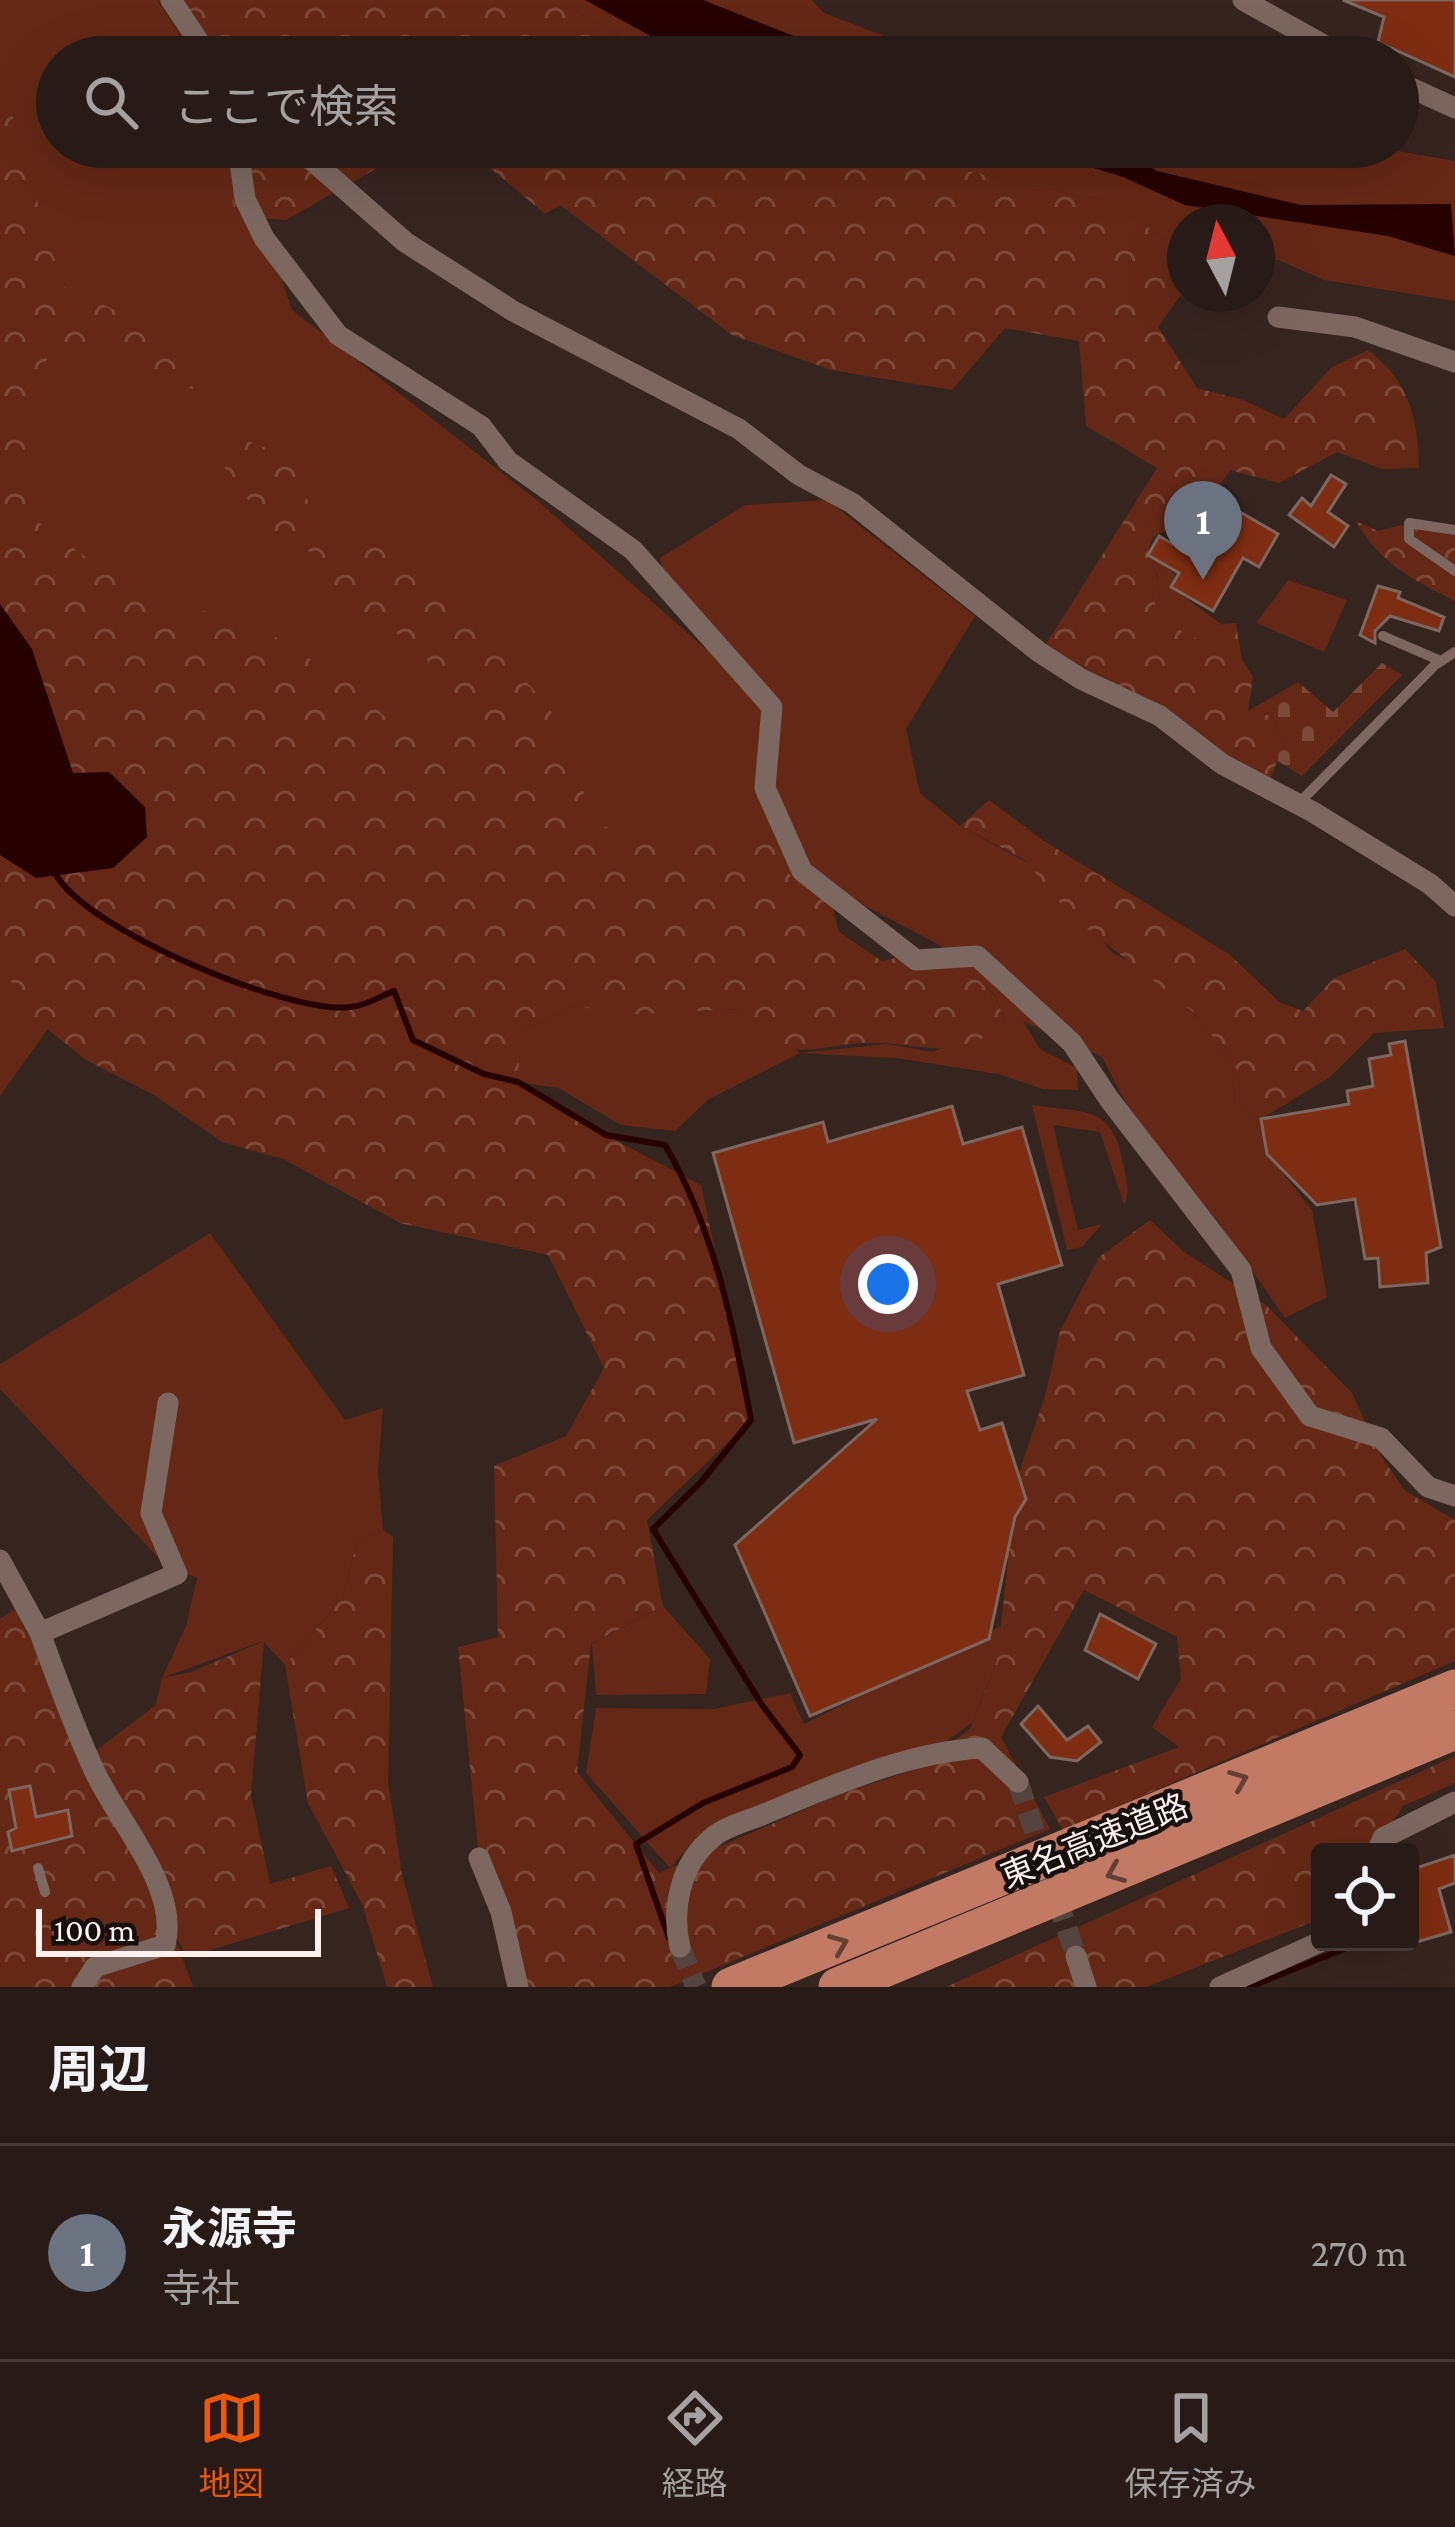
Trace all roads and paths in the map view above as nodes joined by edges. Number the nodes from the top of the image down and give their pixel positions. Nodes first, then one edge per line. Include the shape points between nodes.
1 (171, 0) edge
2 (1243, 0) edge
3 (1266, 0) edge
4 (1298, 33) junction
5 (195, 36) edge
6 (1304, 36) edge
7 (1419, 92) edge
8 (1453, 108) edge
9 (241, 168) edge
10 (321, 168) edge
11 (1278, 317) dead end
12 (1455, 362) edge
13 (1455, 530) edge
14 (1455, 571) edge
15 (1383, 636) dead end
16 (1455, 652) edge
17 (1441, 661) junction
18 (1299, 803) junction
19 (1455, 906) edge
20 (168, 1403) dead end
21 (1455, 1496) edge
22 (0, 1560) edge
23 (40, 1633) junction
24 (1455, 1689) edge
25 (1455, 1730) edge
26 (1018, 1782) tunnel mouth
27 (1455, 1802) edge
28 (1381, 1843) edge
29 (479, 1858) dead end
30 (38, 1868) dead end
31 (45, 1892) dead end
32 (1311, 1946) edge
33 (680, 1947) tunnel mouth
34 (1076, 1956) tunnel mouth
35 (82, 1987) edge
36 (518, 1987) edge
37 (731, 1987) edge
38 (838, 1987) edge
39 (1086, 1987) edge
40 (1220, 1987) edge

1 - 5 street
2 - 4 street
3 - 4 street
4 - 6 street
7 - 8 street
9 - 21 street via 264,238 338,335 481,426 508,461 633,550 772,707 765,788 802,871 916,960 977,956 1072,1043 1241,1270 1261,1348 1310,1416 1381,1438 1428,1487
10 - 18 street via 405,242 512,311 739,429 853,503 1039,652
11 - 12 street via 1355,327
13 - 14 lane via 1408,524 1408,539
15 - 17 lane
16 - 17 lane
17 - 18 lane
18 - 19 street
20 - 23 street via 151,1513 177,1574
22 - 23 street
23 - 35 street via 88,1757 170,1924 165,1945 95,1967
37 -> 24 highway, 東名高速道路
25 -> 38 highway, 東名高速道路
26 - 33 street via 982,1748 952,1749 826,1788 713,1836 680,1892
27 - 28 street
29 - 36 street
30 - 31 lane
32 - 40 street
34 - 39 street

